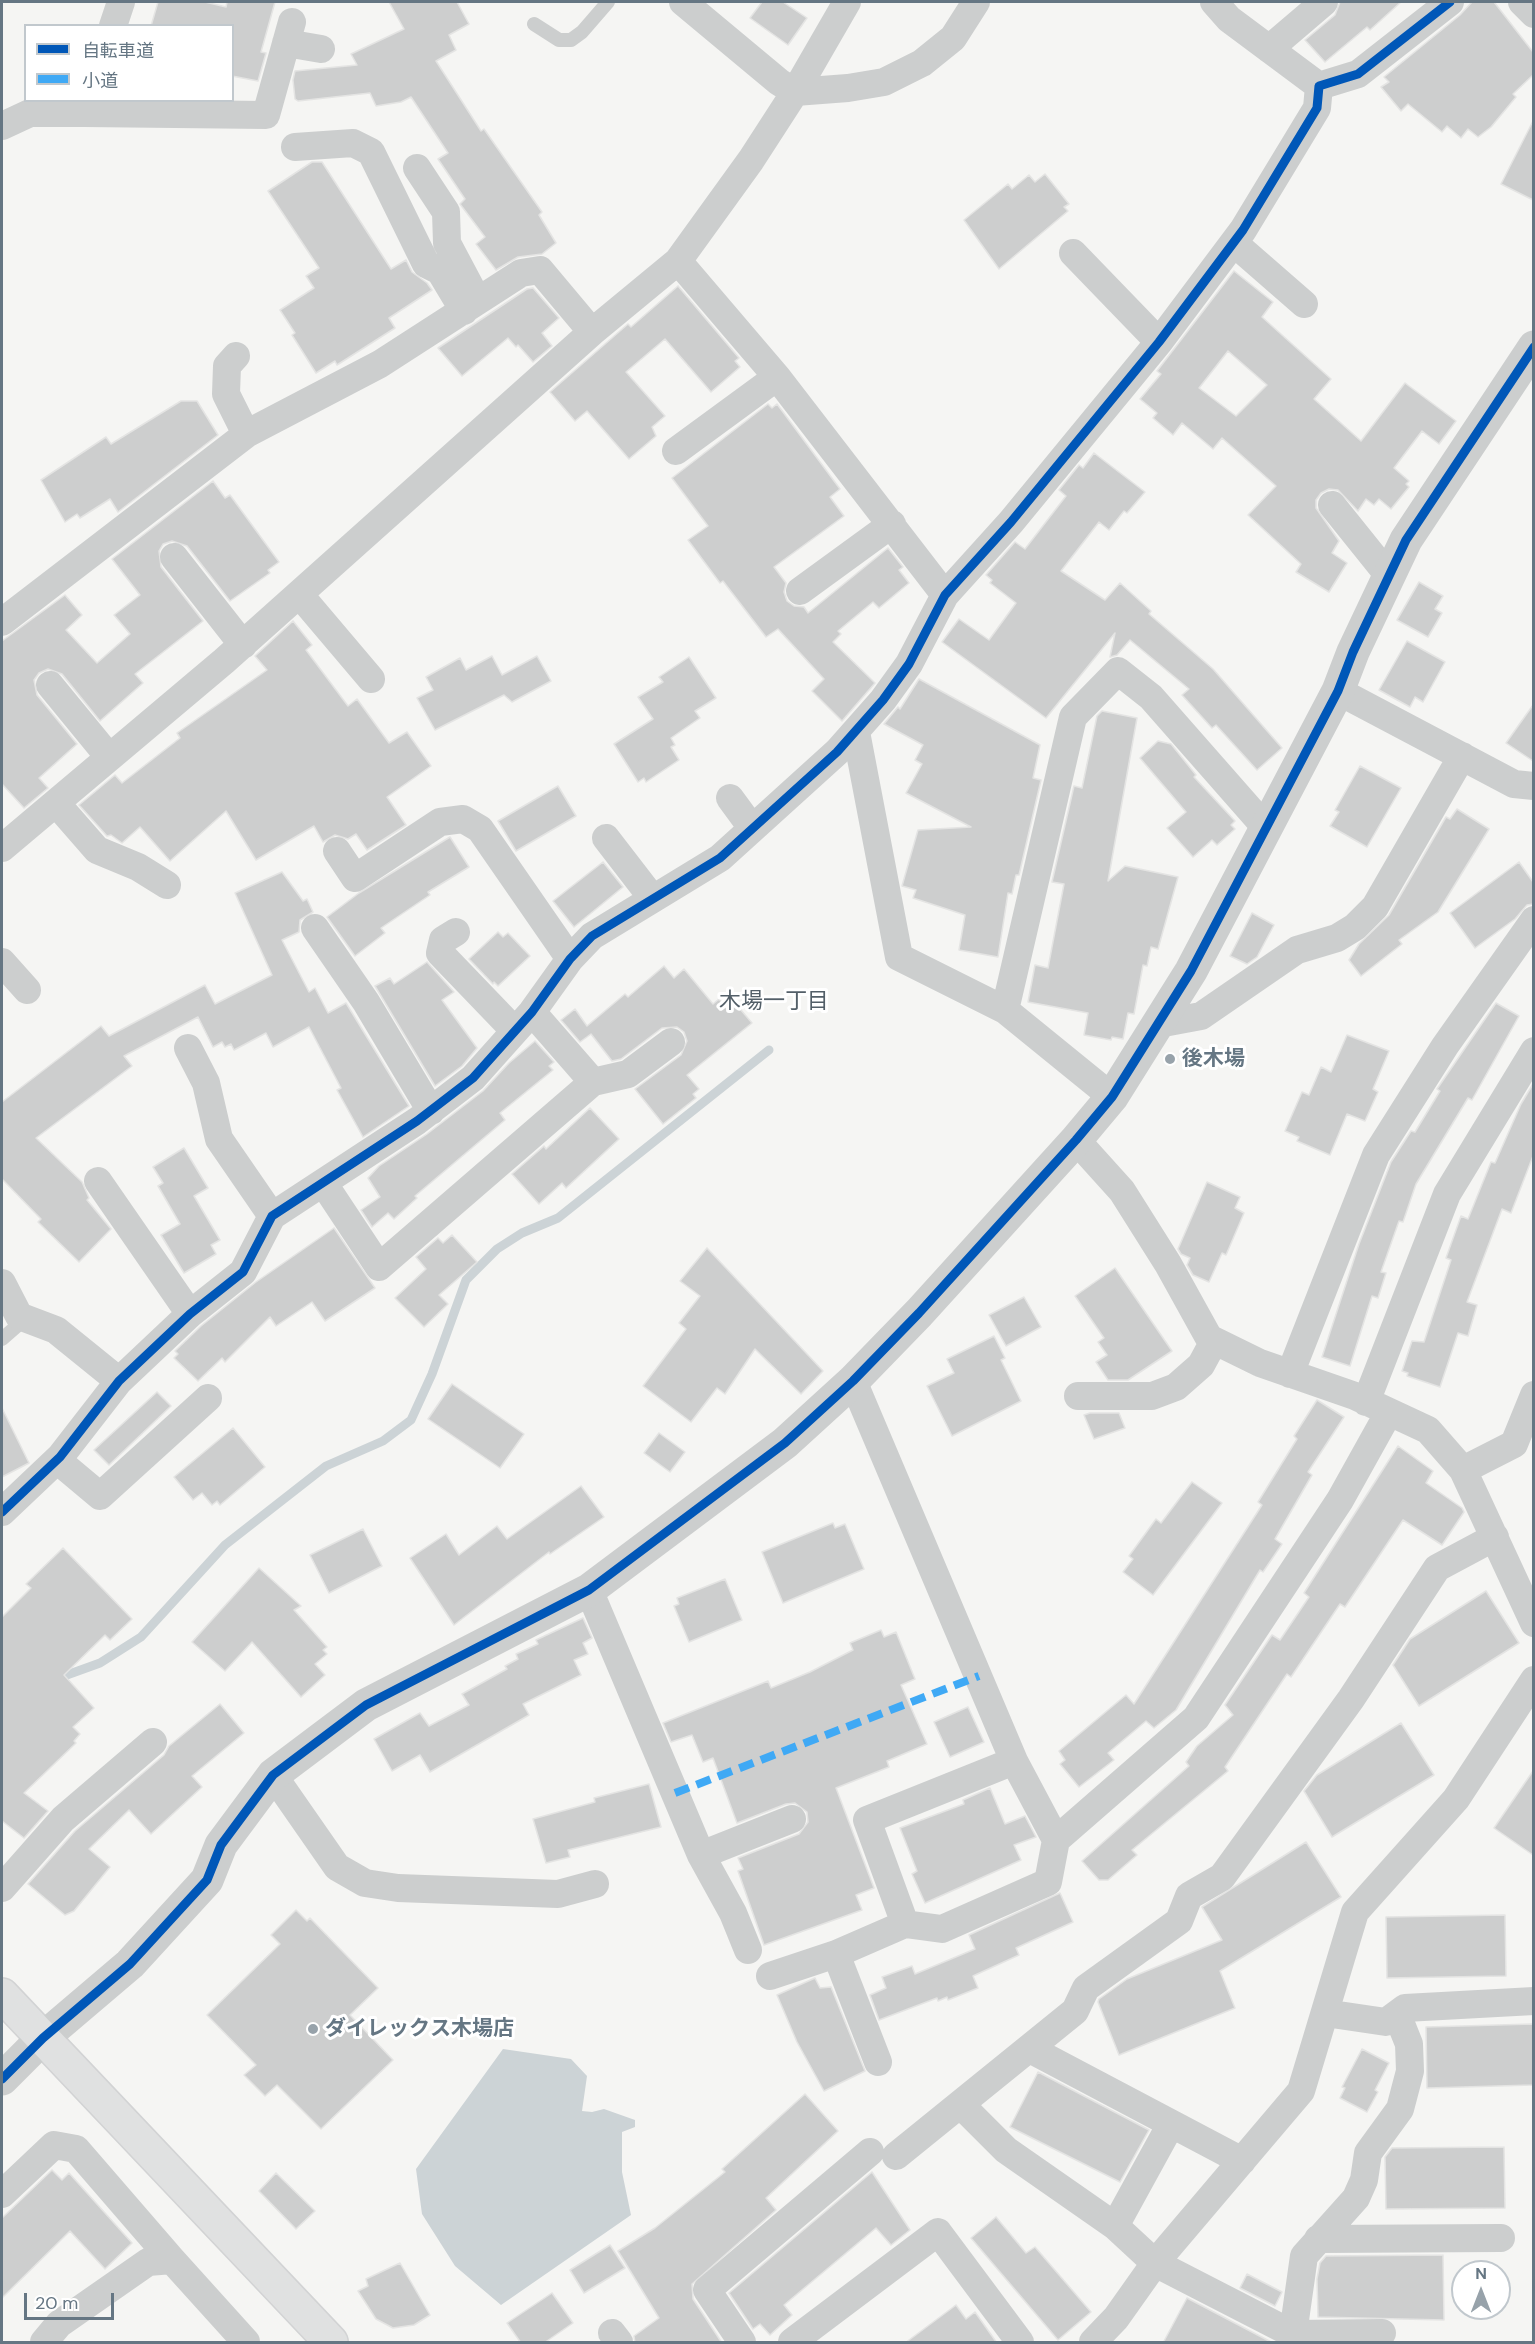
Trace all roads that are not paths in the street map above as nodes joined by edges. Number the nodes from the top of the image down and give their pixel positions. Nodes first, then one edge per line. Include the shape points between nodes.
1 (121, 2) edge
2 (608, 2) edge
3 (683, 2) edge
4 (847, 2) edge
5 (976, 2) edge
6 (1214, 2) edge
7 (1324, 2) edge
8 (1450, 2) edge
9 (1522, 2) edge
10 (711, 11) edge
11 (1533, 14) edge
12 (114, 24) edge
13 (534, 24) dead end
14 (321, 49) dead end
15 (1269, 49) junction
16 (1319, 86) junction
17 (795, 92) junction
18 (87, 107) edge
19 (2, 126) edge
20 (295, 147) dead end
21 (417, 168) dead end
22 (1234, 243) junction
23 (1073, 253) dead end
24 (678, 261) junction
25 (1304, 304) dead end
26 (471, 306) junction
27 (592, 332) junction
28 (1159, 342) junction
29 (1533, 347) edge
30 (236, 356) dead end
31 (777, 377) junction
32 (246, 434) junction
33 (676, 452) dead end
34 (1332, 505) dead end
35 (892, 524) junction
36 (174, 557) dead end
37 (1389, 576) junction
38 (800, 591) dead end
39 (299, 594) junction
40 (945, 595) junction
41 (2, 622) edge
42 (243, 645) junction
43 (371, 679) dead end
44 (50, 685) dead end
45 (1338, 691) junction
46 (855, 732) junction
47 (1462, 756) junction
48 (109, 758) junction
49 (1533, 786) edge
50 (730, 798) dead end
51 (56, 803) junction
52 (752, 828) junction
53 (1267, 829) junction
54 (606, 838) dead end
55 (2, 848) edge
56 (337, 851) dead end
57 (167, 885) dead end
58 (653, 899) junction
59 (1533, 920) edge
60 (315, 928) dead end
61 (456, 932) dead end
62 (570, 959) junction
63 (2, 962) edge
64 (27, 990) dead end
65 (1005, 1010) junction
66 (523, 1021) junction
67 (1158, 1024) junction
68 (671, 1042) dead end
69 (188, 1048) dead end
70 (1533, 1051) edge
71 (593, 1082) junction
72 (1112, 1097) junction
73 (431, 1111) junction
74 (1076, 1140) junction
75 (98, 1181) dead end
76 (324, 1184) junction
77 (272, 1216) junction
78 (2, 1283) edge
79 (190, 1314) junction
80 (26, 1318) junction
81 (2, 1339) edge
82 (1214, 1341) junction
83 (1290, 1374) junction
84 (119, 1381) junction
85 (853, 1381) junction
86 (1533, 1395) edge
87 (1078, 1396) dead end
88 (208, 1398) dead end
89 (1378, 1407) junction
90 (57, 1460) junction
91 (1463, 1470) junction
92 (2, 1512) edge
93 (1495, 1537) junction
94 (589, 1590) junction
95 (1533, 1623) edge
96 (1533, 1680) edge
97 (153, 1742) dead end
98 (1014, 1761) junction
99 (273, 1775) junction
100 (792, 1819) dead end
101 (1056, 1840) junction
102 (701, 1855) junction
103 (595, 1884) dead end
104 (2, 1888) edge
105 (905, 1924) junction
106 (748, 1950) dead end
107 (836, 1954) junction
108 (770, 1976) dead end
109 (2, 1995) edge
110 (1533, 2001) edge
111 (1325, 2013) junction
112 (1397, 2014) junction
113 (43, 2038) junction
114 (1030, 2049) junction
115 (878, 2062) dead end
116 (2, 2079) edge
117 (961, 2105) junction
118 (1171, 2124) junction
119 (1242, 2161) junction
120 (2, 2194) edge
121 (1115, 2226) junction
122 (1501, 2238) dead end
123 (1318, 2239) junction
124 (172, 2260) junction
125 (1155, 2263) junction
126 (1382, 2333) dead end
127 (1293, 2334) junction
128 (1099, 2341) edge
129 (44, 2343) edge
130 (246, 2343) edge
131 (331, 2343) edge
132 (742, 2343) edge
133 (792, 2343) edge
134 (1020, 2343) edge

1 - 12 street
2 - 13 lane via 571,40 559,40
3 - 10 street
4 - 17 street
5 - 17 street via 953,38 922,63 884,82
6 - 15 street via 1229,19
7 - 15 street
8 - 16 street via 1358,74
9 - 11 street
10 - 17 street via 778,82
14 - 18 street via 289,32 266,115
15 - 16 street
16 - 22 street via 1317,108
17 - 24 street
18 - 19 street via 30,113
20 - 26 street via 353,143 371,152 426,264 440,272
21 - 26 street via 446,212 447,243
22 - 25 street
22 - 28 street
23 - 28 street
24 - 27 street
24 - 31 street
26 - 27 street via 521,273 540,270
26 - 32 street via 380,364
27 - 39 street
28 - 40 street via 1011,522
29 - 37 street via 1452,467
30 - 32 street via 227,366 226,394
31 - 33 street
31 - 35 street
32 - 41 street
34 - 37 street
35 - 38 street
35 - 40 street
36 - 42 street
37 - 45 street
39 - 42 street
39 - 43 street
40 - 46 street via 909,664
42 - 48 street
44 - 48 street
45 - 47 street
45 - 53 street
46 - 52 street
46 - 65 street via 899,957
47 - 49 street via 1514,784
47 - 67 street via 1375,907 1355,927 1337,938 1297,950 1201,1016
48 - 51 street
50 - 52 street
51 - 55 street
51 - 57 street via 97,850 138,867
52 - 58 street via 720,858
53 - 65 street via 1151,697 1118,671 1073,717
53 - 67 street
54 - 58 street
56 - 62 street via 346,885 440,822 463,819 480,829
58 - 62 street via 592,936
59 - 83 street via 1445,1046 1376,1155
60 - 73 street via 366,1002
61 - 66 street via 443,940 440,953
62 - 66 street
63 - 64 street
65 - 72 street
66 - 71 street
66 - 73 street via 473,1078
67 - 72 street
68 - 71 street via 628,1074
69 - 77 street via 206,1083 219,1139
70 - 89 street via 1447,1194
71 - 76 street via 379,1267
72 - 74 street
73 - 76 street
74 - 82 street via 1122,1191
74 - 85 street
75 - 79 street
76 - 77 street
77 - 79 street via 243,1272
78 - 80 street via 19,1316
79 - 84 street
80 - 81 lane
80 - 84 street via 56,1330
82 - 83 street
82 - 87 street via 1201,1365 1176,1387 1152,1396
83 - 89 street
84 - 90 street
85 - 94 street via 785,1443
85 - 98 street
86 - 91 street via 1514,1444
88 - 90 street via 100,1496
89 - 91 street via 1428,1430
89 - 101 street via 1340,1500 1196,1718
90 - 92 street
91 - 93 street
93 - 95 street
93 - 114 street via 1437,1568 1351,1699 1222,1877 1189,1896 1179,1921 1086,1988 1075,2011
94 - 99 street via 366,1705
94 - 102 street
96 - 111 street via 1456,1799 1355,1912
97 - 104 street via 63,1819
98 - 101 street
98 - 105 street via 867,1820
99 - 103 street via 337,1867 365,1883 398,1888 558,1894
99 - 113 street via 221,1845 207,1880 130,1964
100 - 102 street
101 - 105 street via 1048,1882 942,1929
102 - 106 street
105 - 107 street
107 - 108 street
107 - 115 street
109 - 113 main road
110 - 112 street via 1405,2008
111 - 112 street via 1386,2022
111 - 119 street via 1302,2091
112 - 123 street via 1409,2044 1410,2071 1400,2109 1368,2154 1356,2198
113 - 116 street
113 - 131 main road
114 - 117 street
114 - 118 street
117 - 121 street via 1006,2150
117 - 132 street via 883,2154 707,2290
118 - 119 street
118 - 121 street
119 - 125 street
120 - 124 street via 54,2145 76,2149
121 - 125 street
122 - 123 street
123 - 127 street via 1304,2256
124 - 129 street via 148,2262 59,2324
124 - 130 street
125 - 127 street
125 - 128 street
126 - 127 street
133 - 134 street via 938,2232

